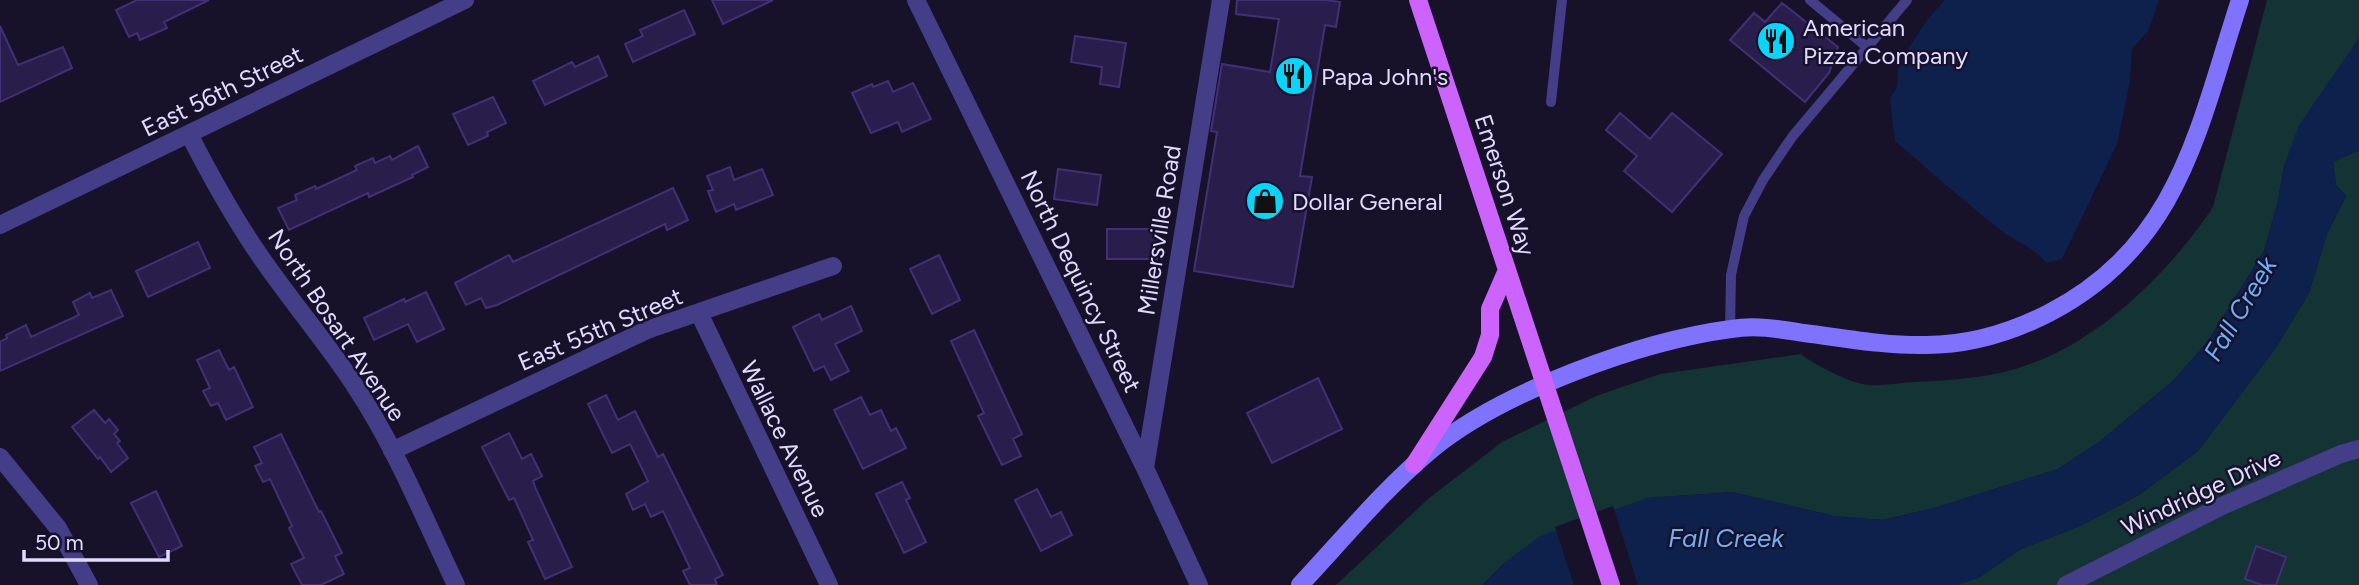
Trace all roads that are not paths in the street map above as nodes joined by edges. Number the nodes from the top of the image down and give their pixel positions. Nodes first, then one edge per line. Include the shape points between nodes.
1 (465, 0) edge
2 (916, 0) edge
3 (1221, 0) edge
4 (1418, 0) edge
5 (1562, 0) edge
6 (1810, 0) edge
7 (1907, 0) edge
8 (2240, 0) edge
9 (1868, 48) junction
10 (1551, 102) dead end
11 (189, 134) junction
12 (0, 225) edge
13 (833, 266) dead end
14 (1507, 270) junction
15 (699, 313) junction
16 (1730, 329) junction
17 (1545, 385) junction
18 (2359, 449) edge
19 (392, 451) junction
20 (0, 457) edge
21 (1414, 465) junction
22 (1144, 468) junction
23 (89, 585) edge
24 (456, 585) edge
25 (829, 585) edge
26 (1199, 585) edge
27 (1300, 585) edge
28 (1611, 585) edge
29 (2066, 585) edge

1 - 11 street, East 56th Street
2 - 22 street, North Dequincy Street
3 - 22 street, Millersville Road
4 - 14 main road, Emerson Way
5 - 10 lane
6 - 9 lane
7 - 9 lane
8 - 16 main road via 2182,172 2162,211 2122,260 2072,300 2009,331 1950,345 1895,344 1756,326
9 - 16 lane via 1792,137 1744,216 1731,275
11 - 12 street, East 56th Street
11 - 19 street, North Bosart Avenue via 243,230 342,366
13 - 15 street, East 55th Street
14 - 17 main road, Emerson Way
14 - 21 main road via 1490,309 1490,335 1483,357
15 - 19 street, East 55th Street via 647,330
15 - 25 street, Wallace Avenue
16 - 17 main road via 1633,353
17 - 21 main road via 1467,424
17 - 28 main road, Emerson Way
18 - 29 street, Windridge Drive via 2221,506
19 - 24 street, North Bosart Avenue
20 - 23 street via 58,528
21 - 27 main road
22 - 26 street, North Dequincy Street

